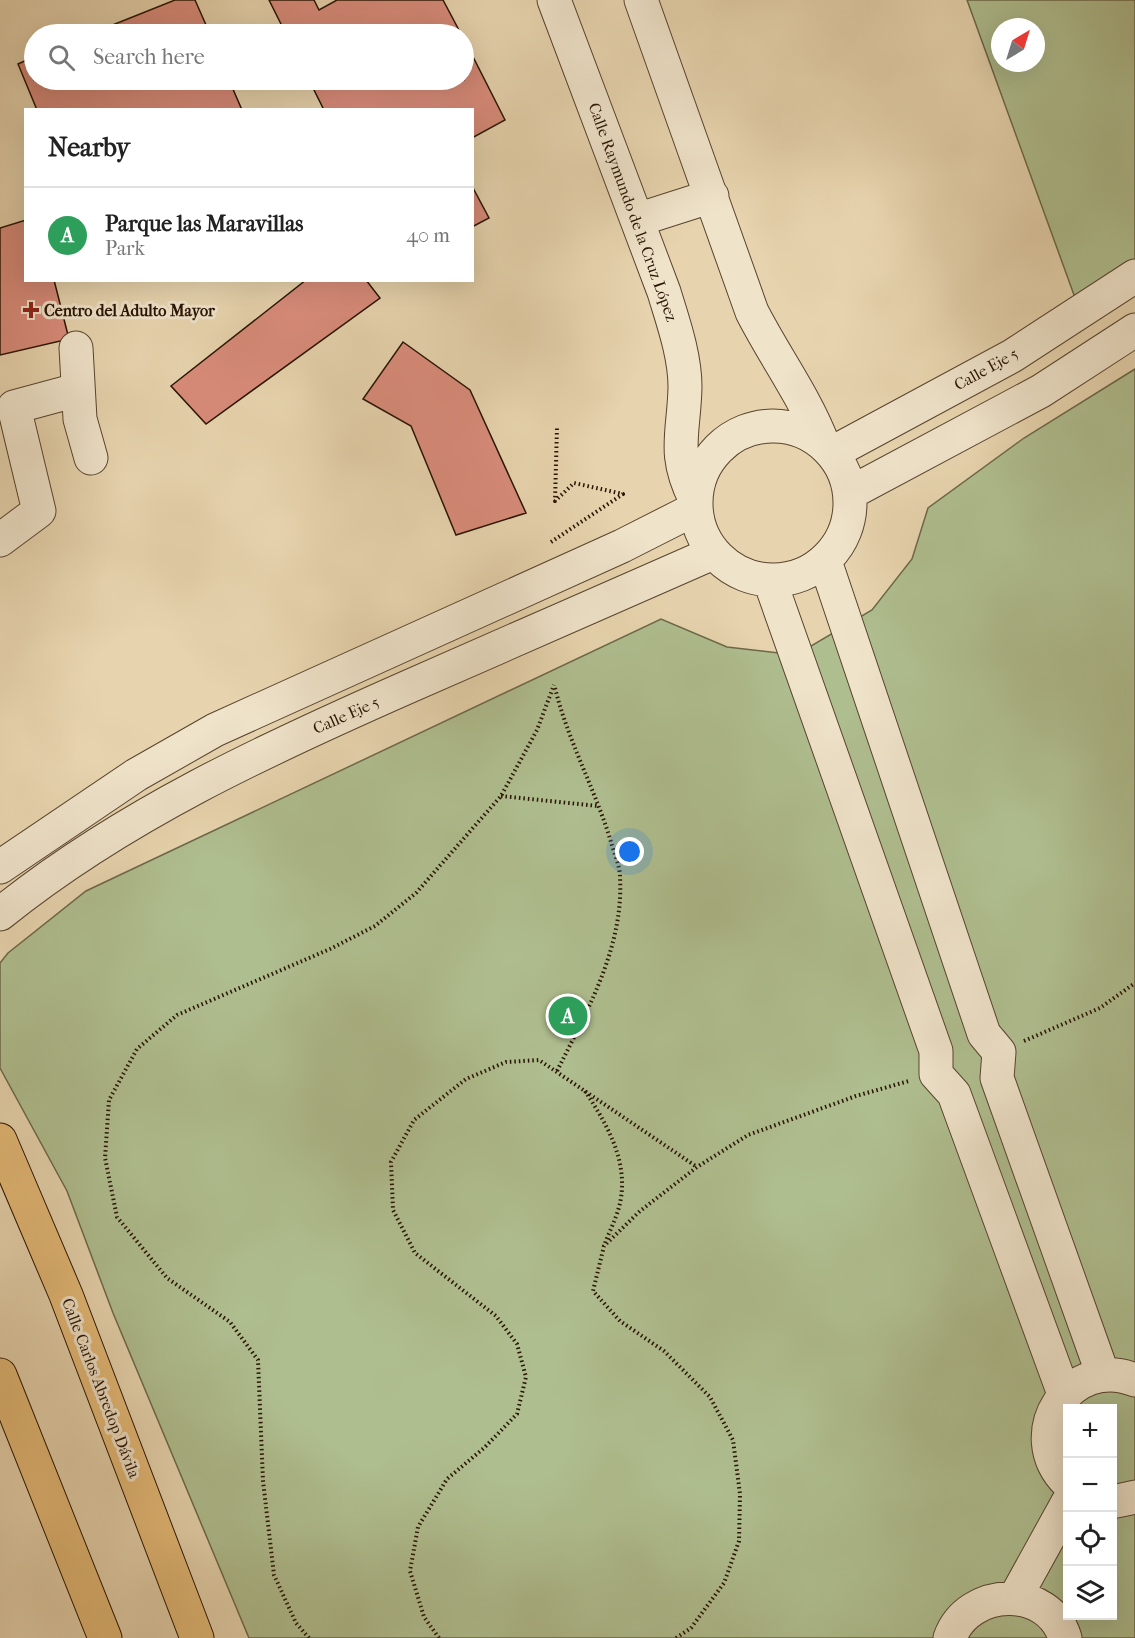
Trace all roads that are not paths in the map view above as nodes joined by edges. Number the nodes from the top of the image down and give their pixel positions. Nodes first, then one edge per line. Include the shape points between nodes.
1 (554, 0) edge
2 (641, 0) edge
3 (712, 196) junction
4 (637, 220) junction
5 (1135, 276) edge
6 (1135, 330) edge
7 (76, 348) dead end
8 (76, 390) junction
9 (828, 449) junction
10 (92, 458) dead end
11 (850, 494) junction
12 (695, 504) junction
13 (0, 540) edge
14 (713, 553) junction
15 (825, 561) junction
16 (770, 581) junction
17 (0, 867) edge
18 (0, 914) edge
19 (993, 1055) junction
20 (942, 1073) junction
21 (0, 1140) edge
22 (0, 1375) edge
23 (1103, 1375) junction
24 (1135, 1380) edge
25 (1065, 1394) junction
26 (1063, 1478) edge
27 (1063, 1511) edge
28 (1015, 1598) junction
29 (105, 1638) edge
30 (198, 1638) edge
31 (950, 1638) edge
32 (1065, 1638) edge

1 - 4 street, Calle Raymundo de la Cruz López
2 - 3 street
3 - 4 street
3 - 9 street via 752,312
4 - 12 street, Calle Raymundo de la Cruz López via 678,339 685,385 681,463
5 - 9 street, Calle Eje 5 via 1012,356
6 - 11 street via 1041,391
7 - 8 street
8 - 10 street
8 - 13 street via 14,407 39,511
9 - 11 street via 844,472
9 - 12 street via 802,431 778,426 754,428 731,438 712,454 700,475
11 - 15 street via 849,519 841,542
12 - 14 street via 701,532
12 - 17 street via 622,546 215,730 136,775
14 - 16 street via 749,577
14 - 18 street, Calle Eje 5 via 222,772 134,822 35,886
15 - 16 street via 809,573
15 - 19 street
16 - 20 street
19 - 20 street via 979,1094
19 - 20 street via 957,1032
19 - 23 street
20 - 25 street
21 - 30 main road, Calle Carlos Abredop Dávila via 66,1295
22 - 29 main road
23 - 24 street
23 - 25 street via 1082,1381
25 - 26 street via 1053,1413 1047,1434 1050,1456
27 - 28 street
28 - 31 street via 995,1598 977,1605 961,1618
28 - 32 street via 1052,1615

